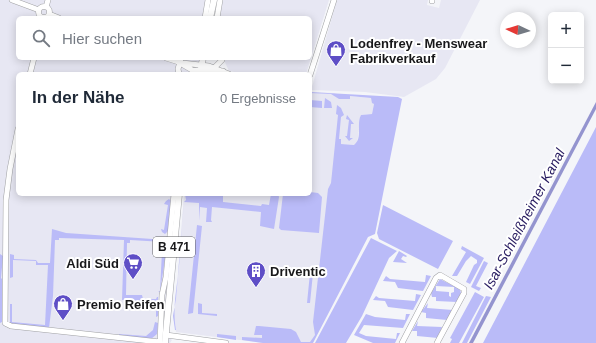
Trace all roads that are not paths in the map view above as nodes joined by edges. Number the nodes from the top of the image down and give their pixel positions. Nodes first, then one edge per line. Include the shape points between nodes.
1 (12, 0) edge
2 (48, 0) edge
3 (208, 0) edge
4 (214, 0) edge
5 (220, 0) edge
6 (334, 0) edge
7 (46, 7) junction
8 (39, 10) junction
9 (49, 14) junction
10 (40, 16) edge
11 (46, 16) edge
12 (54, 16) edge
13 (205, 16) edge
14 (210, 16) edge
15 (217, 16) edge
16 (34, 60) edge
17 (180, 60) edge
18 (203, 60) edge
19 (220, 60) edge
20 (221, 60) edge
21 (215, 67) junction
22 (201, 70) edge
23 (222, 71) junction
24 (30, 72) edge
25 (179, 72) edge
26 (311, 72) edge
27 (16, 139) edge
28 (174, 196) edge
29 (179, 196) edge
30 (166, 335) junction
31 (208, 342) edge
32 (162, 343) edge
33 (226, 343) edge
34 (402, 343) edge
35 (437, 343) edge

1 - 8 street
2 - 7 street
3 - 13 street
4 - 14 main road
5 - 15 street
6 - 26 street
7 - 8 street
7 - 9 street
8 - 10 street
9 - 11 street
9 - 12 street
16 - 24 street
17 - 22 street
17 - 25 street
18 - 22 main road
19 - 21 street
20 - 23 street via 224,66
21 - 22 street
21 - 23 street
22 - 23 street
27 - 32 street via 5,218 4,321 7,325
28 - 32 street via 162,295
29 - 30 main road, B 471
30 - 31 street
30 - 32 main road, B 471
31 - 33 street
34 - 35 street via 440,275 464,288 464,293

